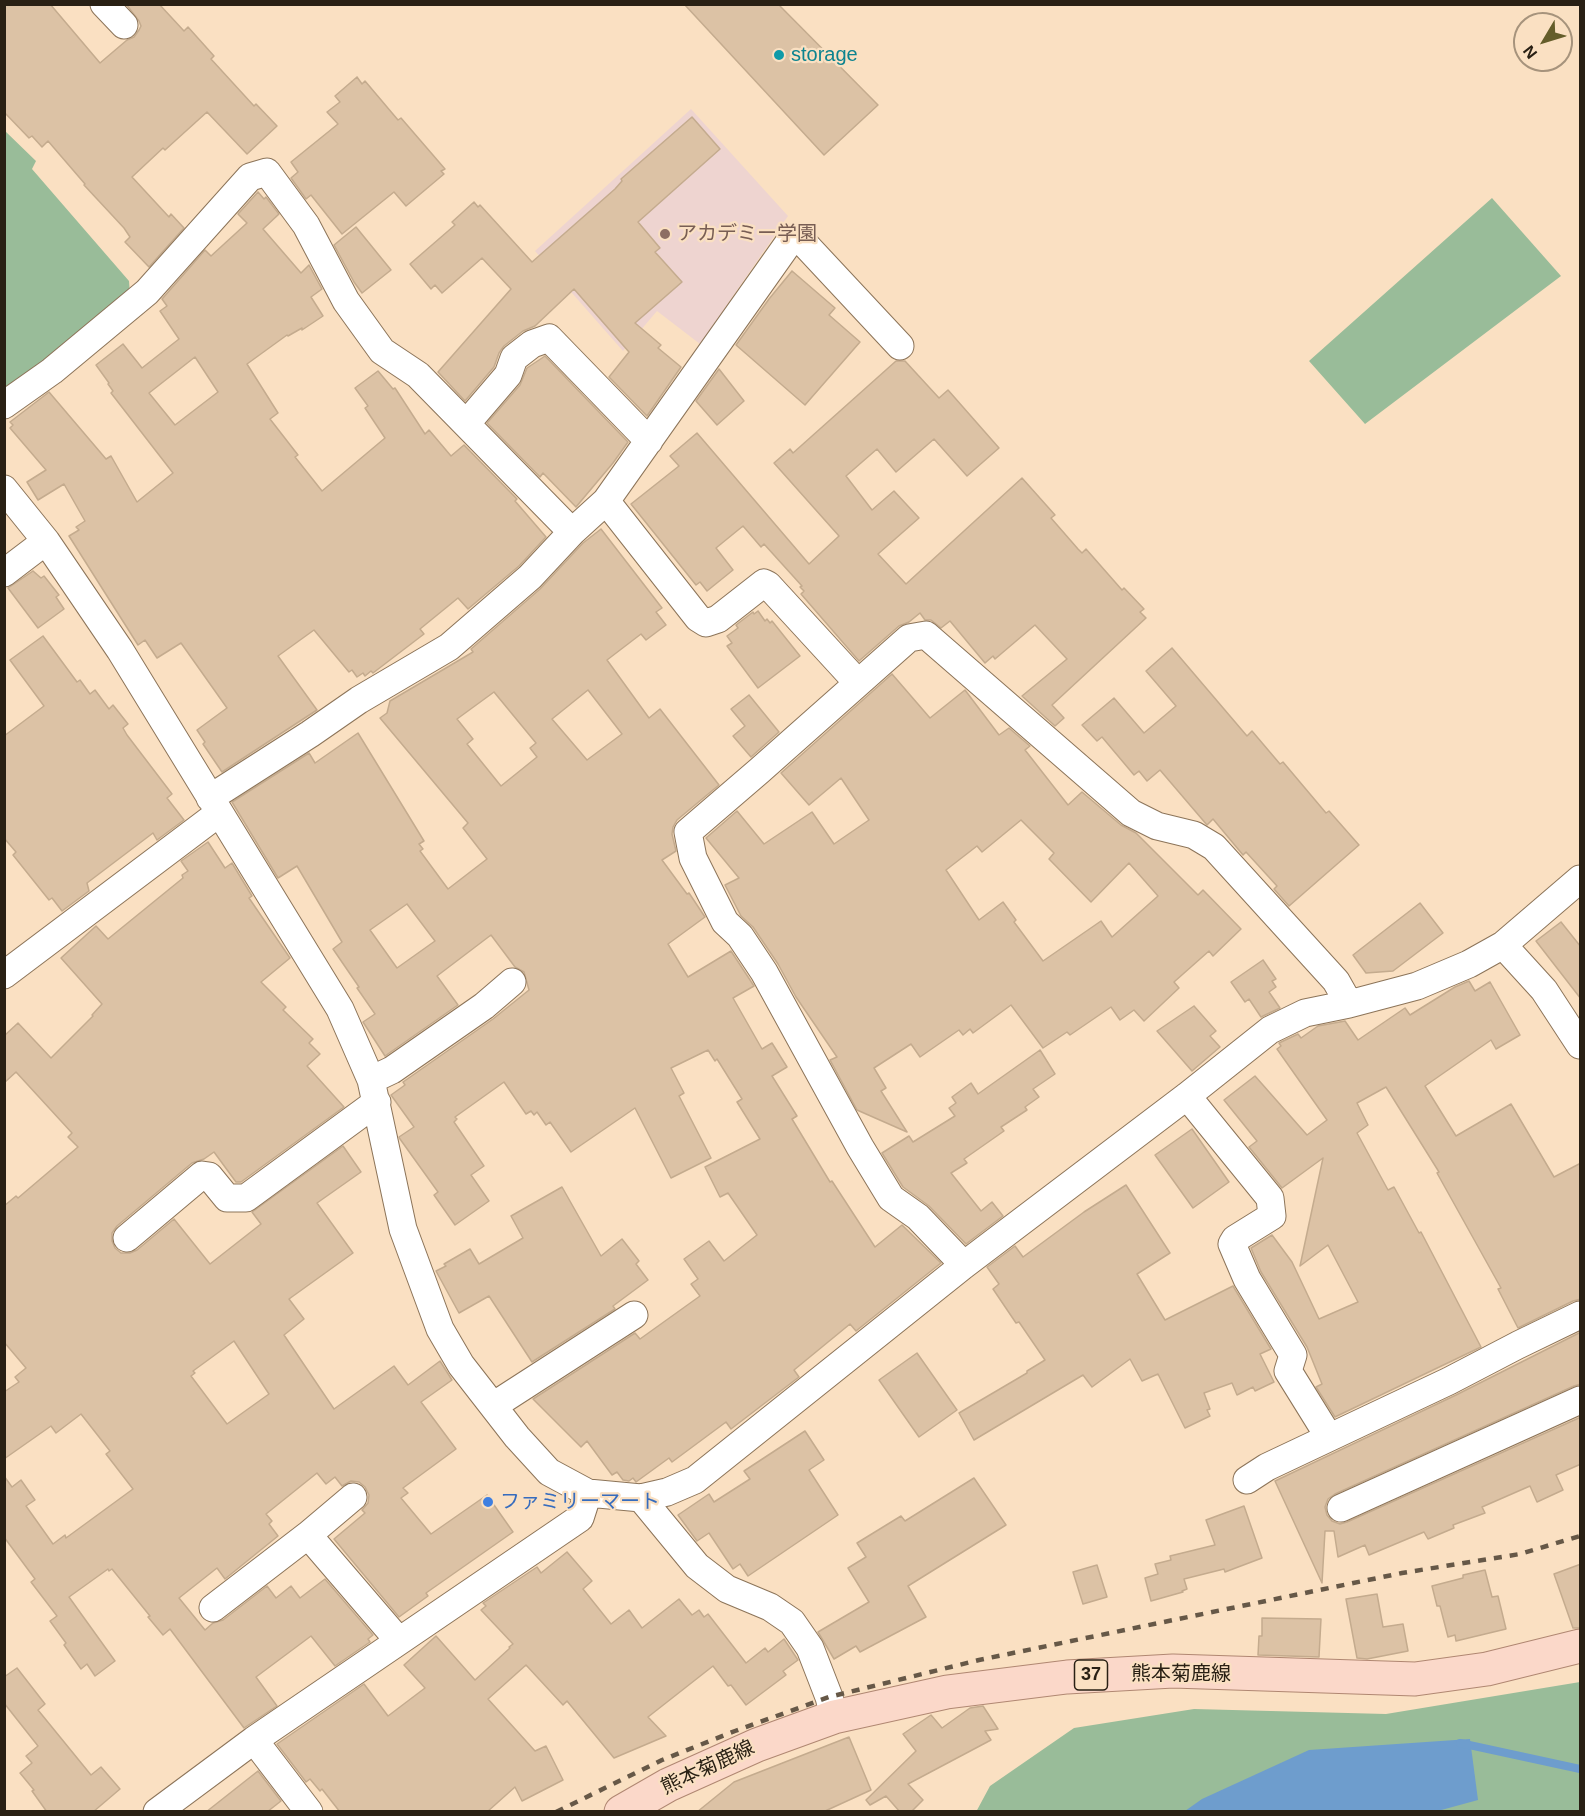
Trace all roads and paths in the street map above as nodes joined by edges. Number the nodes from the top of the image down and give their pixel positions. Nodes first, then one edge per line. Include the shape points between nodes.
1 (104, 4) edge
2 (124, 25) dead end
3 (900, 346) dead end
4 (4, 405) edge
5 (466, 424) junction
6 (649, 441) junction
7 (4, 489) edge
8 (606, 501) junction
9 (572, 532) junction
10 (46, 541) junction
11 (4, 573) edge
12 (858, 683) junction
13 (215, 805) junction
14 (1581, 879) edge
15 (1503, 945) junction
16 (4, 975) edge
17 (512, 982) dead end
18 (1349, 1004) junction
19 (1581, 1045) edge
20 (374, 1091) junction
21 (1187, 1096) junction
22 (127, 1238) dead end
23 (964, 1265) junction
24 (634, 1315) dead end
25 (1581, 1315) edge
26 (1581, 1400) edge
27 (493, 1406) junction
28 (1329, 1437) junction
29 (1247, 1480) dead end
30 (588, 1493) junction
31 (352, 1497) dead end
32 (641, 1498) junction
33 (1341, 1508) dead end
34 (308, 1535) junction
35 (213, 1608) dead end
36 (399, 1641) junction
37 (1581, 1646) edge
38 (834, 1717) junction
39 (254, 1740) junction
40 (157, 1812) edge
41 (309, 1812) edge
42 (621, 1812) edge

1 - 2 street
3 - 6 street via 801,240 790,241
4 - 5 street via 52,371 147,292 250,177 267,172 306,225 346,301 382,351 418,375
5 - 6 street via 508,375 514,358 532,344 549,338
5 - 9 street
6 - 8 street
7 - 10 street
8 - 9 street
8 - 12 street via 698,618 706,623 718,619 764,583
9 - 13 street via 530,577 449,647 359,700
10 - 11 street
10 - 13 street via 120,650
12 - 18 street via 909,638 926,635 1131,813 1156,826 1194,835 1214,847 1336,981
12 - 23 street via 688,832 693,858 725,922 740,936 764,972 891,1198 918,1217
13 - 16 street
13 - 20 street via 340,1009
14 - 15 street
15 - 18 street via 1417,986
15 - 19 street via 1544,990
17 - 20 street via 392,1070
18 - 21 street via 1305,1013 1270,1030
20 - 22 street via 246,1198 227,1198 209,1176 202,1175
20 - 27 street via 403,1228 440,1329 461,1365
21 - 23 street
21 - 28 street via 1270,1198 1272,1216 1232,1244 1247,1279 1293,1355 1288,1371
23 - 32 street via 695,1480
24 - 27 street
25 - 28 street
26 - 33 street
27 - 30 street via 549,1472
28 - 29 street
30 - 32 street
30 - 36 street via 580,1518
31 - 34 street
32 - 38 street via 697,1566 727,1589 770,1607 792,1622 810,1648
34 - 35 street
34 - 36 street
36 - 39 street
37 - 38 main road, 熊本菊鹿線 / 37 via 1487,1669 1415,1679 1173,1671 1067,1677 947,1692
38 - 42 main road, 熊本菊鹿線 / 37 via 757,1744 668,1785
39 - 40 street
39 - 41 street

